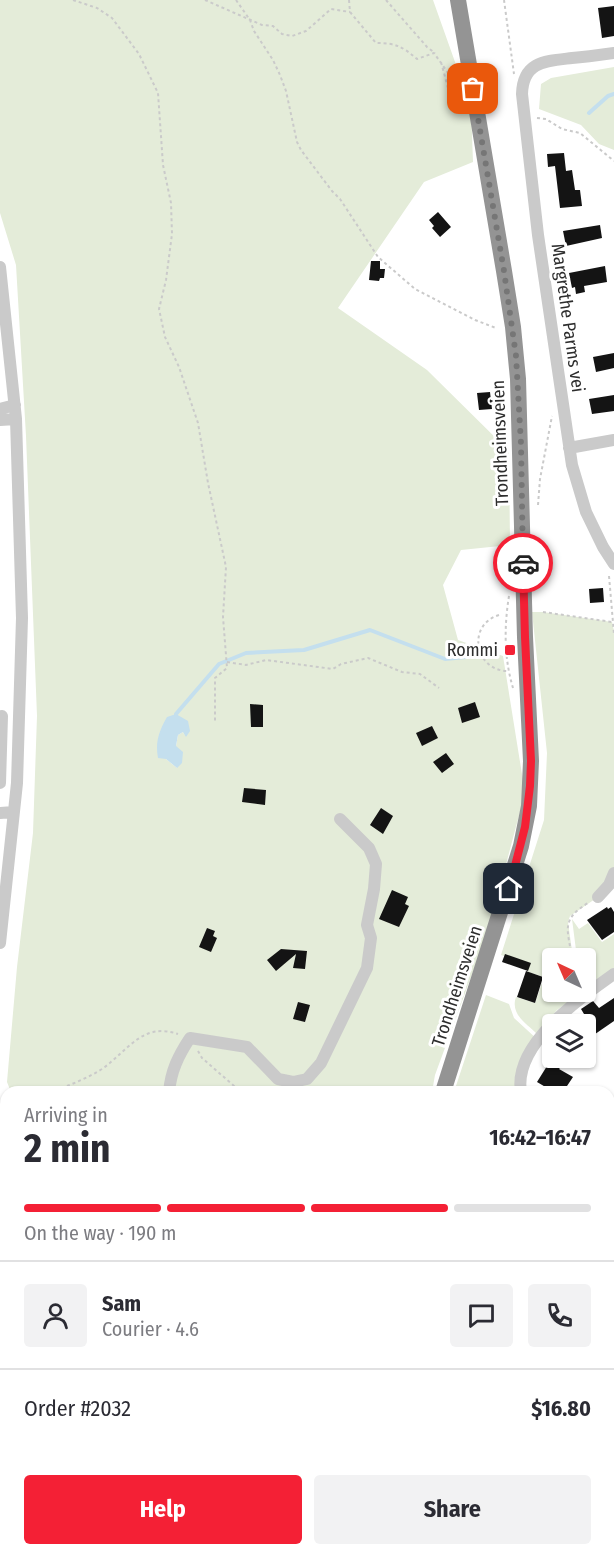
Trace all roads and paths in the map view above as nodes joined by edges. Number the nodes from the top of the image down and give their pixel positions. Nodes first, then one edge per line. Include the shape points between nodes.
1 (73, 0) edge
2 (205, 0) edge
3 (236, 0) edge
4 (349, 0) edge
5 (386, 0) edge
6 (458, 0) edge
7 (504, 0) edge
8 (350, 12) junction
9 (250, 20) junction
10 (434, 53) junction
11 (614, 53) edge
12 (441, 61) junction
13 (457, 77) dead end
14 (516, 79) dead end
15 (460, 97) dead end
16 (525, 119) junction
17 (614, 161) edge
18 (0, 267) edge
19 (496, 328) dead end
20 (15, 405) junction
21 (0, 409) edge
22 (556, 411) dead end
23 (16, 419) junction
24 (0, 420) edge
25 (614, 440) edge
26 (569, 448) junction
27 (538, 505) dead end
28 (612, 568) edge
29 (509, 593) dead end
30 (543, 612) dead end
31 (499, 615) dead end
32 (612, 622) junction
33 (614, 634) edge
34 (227, 662) junction
35 (508, 671) junction
36 (439, 688) dead end
37 (514, 696) dead end
38 (2, 716) dead end
39 (215, 723) dead end
40 (0, 783) edge
41 (14, 812) junction
42 (0, 813) edge
43 (340, 819) dead end
44 (614, 873) edge
45 (598, 897) joint
46 (0, 944) edge
47 (572, 948) edge
48 (614, 974) edge
49 (189, 1038) junction
50 (66, 1086) edge
51 (169, 1086) edge
52 (234, 1086) edge
53 (445, 1086) edge
54 (520, 1086) edge

1 - 34 path via 112,18 139,54 158,93 172,234 159,309 165,337 198,423 226,567 223,617
2 - 9 path
3 - 9 path
4 - 8 path
5 - 10 path
6 - 53 highway, Trondheimsveien via 516,356 531,761 521,846
7 - 14 path
8 - 9 path via 331,9 306,32 292,36
8 - 10 path via 376,43 391,43 417,58
9 - 19 path via 286,91 301,150 340,199 378,257 415,289
10 - 12 path
11 - 16 street, Margrethe Parms vei via 544,62 530,69 523,86
12 - 13 path via 459,88
12 - 15 path via 448,88 462,106
16 - 17 path via 546,119 562,129 580,133
16 - 26 street, Margrethe Parms vei
18 - 20 street
20 - 21 street
20 - 23 street
22 - 27 path via 548,435
23 - 24 street
23 - 41 street via 22,618
25 - 26 street
26 - 28 street, Margrethe Parms vei via 586,512
28 - 32 path
29 - 35 path
30 - 32 path
31 - 35 path via 482,628 478,646 490,665
32 - 33 path
34 - 36 path via 246,665 266,660 333,669 369,658 402,672 420,674
34 - 39 path via 227,668 215,678
35 - 37 path
38 - 40 street
41 - 42 street
41 - 46 street
43 - 49 street via 369,848 376,864 367,925 371,938 368,968 321,1063 307,1079 293,1082 278,1079 247,1047
44 - 45 street
45 - 47 path via 570,916
48 - 54 street via 573,1003 546,1030 527,1059
49 - 50 path via 155,1030 141,1036 102,1069
49 - 51 street via 177,1057
49 - 52 path via 202,1058

